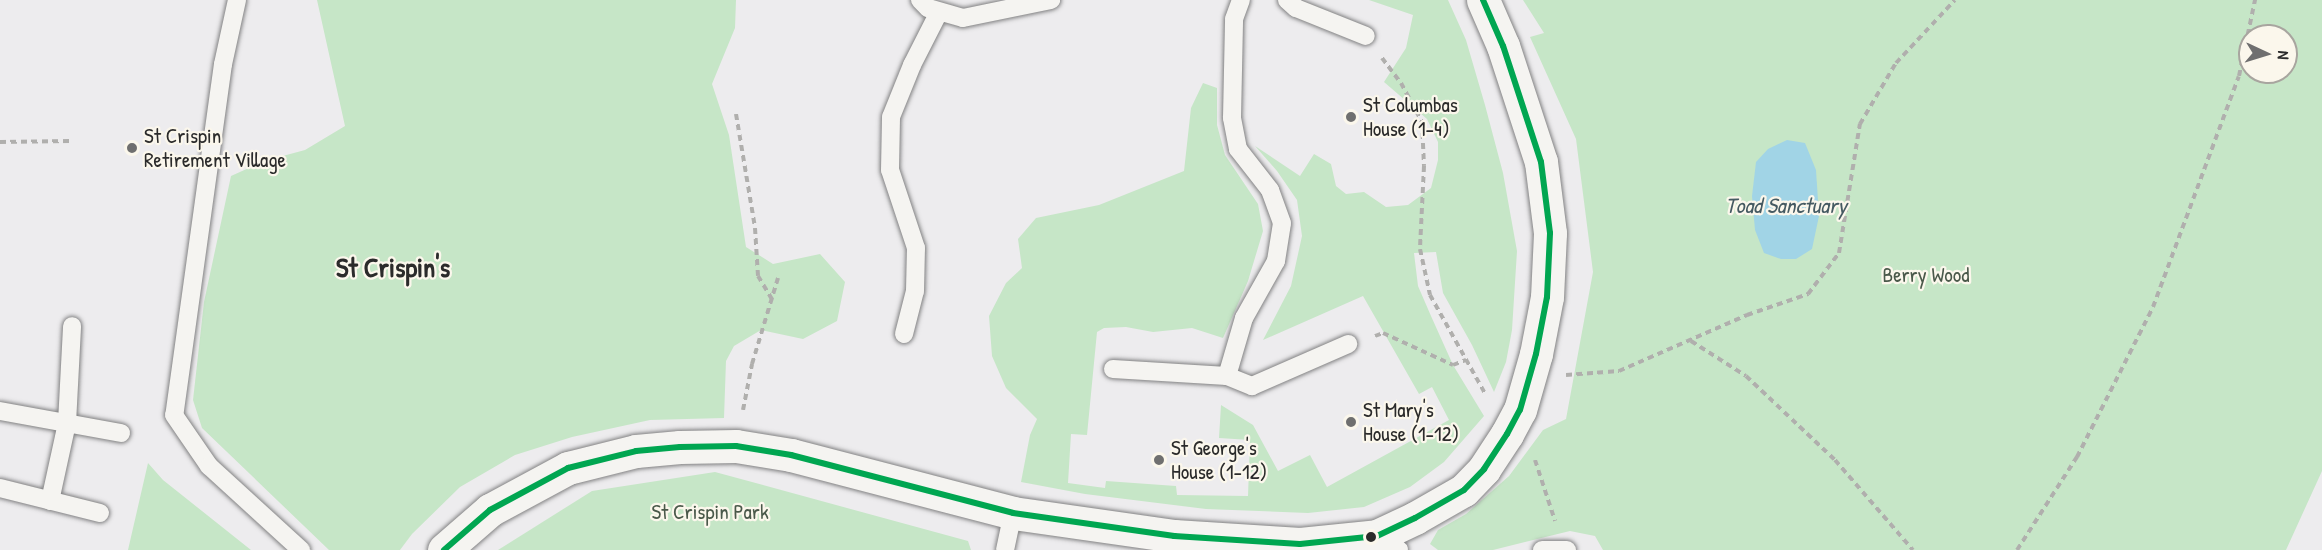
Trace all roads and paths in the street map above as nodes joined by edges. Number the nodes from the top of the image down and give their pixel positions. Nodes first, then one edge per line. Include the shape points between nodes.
1 (237, 0) edge
2 (920, 0) edge
3 (1052, 0) edge
4 (1241, 0) edge
5 (1287, 0) edge
6 (1483, 0) edge
7 (1954, 0) edge
8 (2255, 0) edge
9 (939, 12) junction
10 (1366, 36) joint
11 (736, 114) dead end
12 (70, 141) dead end
13 (0, 142) edge
14 (778, 278) dead end
15 (772, 299) junction
16 (72, 326) dead end
17 (904, 334) dead end
18 (1690, 341) junction
19 (1348, 344) joint
20 (1466, 360) junction
21 (1113, 369) dead end
22 (1562, 375) dead end
23 (1227, 376) junction
24 (0, 411) edge
25 (742, 415) dead end
26 (1513, 422) junction
27 (67, 423) junction
28 (121, 433) dead end
29 (0, 488) edge
30 (50, 501) junction
31 (100, 513) dead end
32 (1012, 513) junction
33 (1388, 543) edge
34 (301, 550) edge
35 (444, 550) edge
36 (1005, 550) edge
37 (1542, 550) edge
38 (1567, 550) edge
39 (1913, 550) edge
40 (2017, 550) edge

1 - 34 lane via 224,64 174,415 208,466
2 - 9 lane
3 - 9 lane via 963,18
4 - 23 lane via 1234,20 1232,118 1238,149 1270,190 1282,223 1276,261 1244,318
5 - 10 lane via 1296,8
6 - 26 street via 1503,46 1541,162 1550,233 1547,297 1536,354
7 - 18 path via 1896,63 1860,124 1839,254 1808,294 1747,315
8 - 40 path via 2239,76 2154,307 2077,457
9 - 17 lane via 891,117 890,170 916,248 915,291
10 - 20 path via 1401,83 1422,122 1420,249 1430,295
11 - 15 path via 755,228 758,276
12 - 13 path
14 - 15 path
15 - 25 path via 752,364
16 - 27 lane
18 - 22 path via 1619,371
18 - 39 path via 1746,376 1835,460
19 - 20 path via 1383,333 1453,365
19 - 23 lane via 1252,386
20 - 26 path
21 - 23 lane
24 - 27 lane
26 - 33 street via 1484,469 1464,490
26 - 38 path
27 - 28 lane
27 - 30 lane
29 - 30 lane
30 - 31 lane
32 - 33 street via 1236,541
32 - 35 street via 791,455 736,446 681,447 636,451 568,468 490,510
32 - 36 lane
37 - 38 lane

